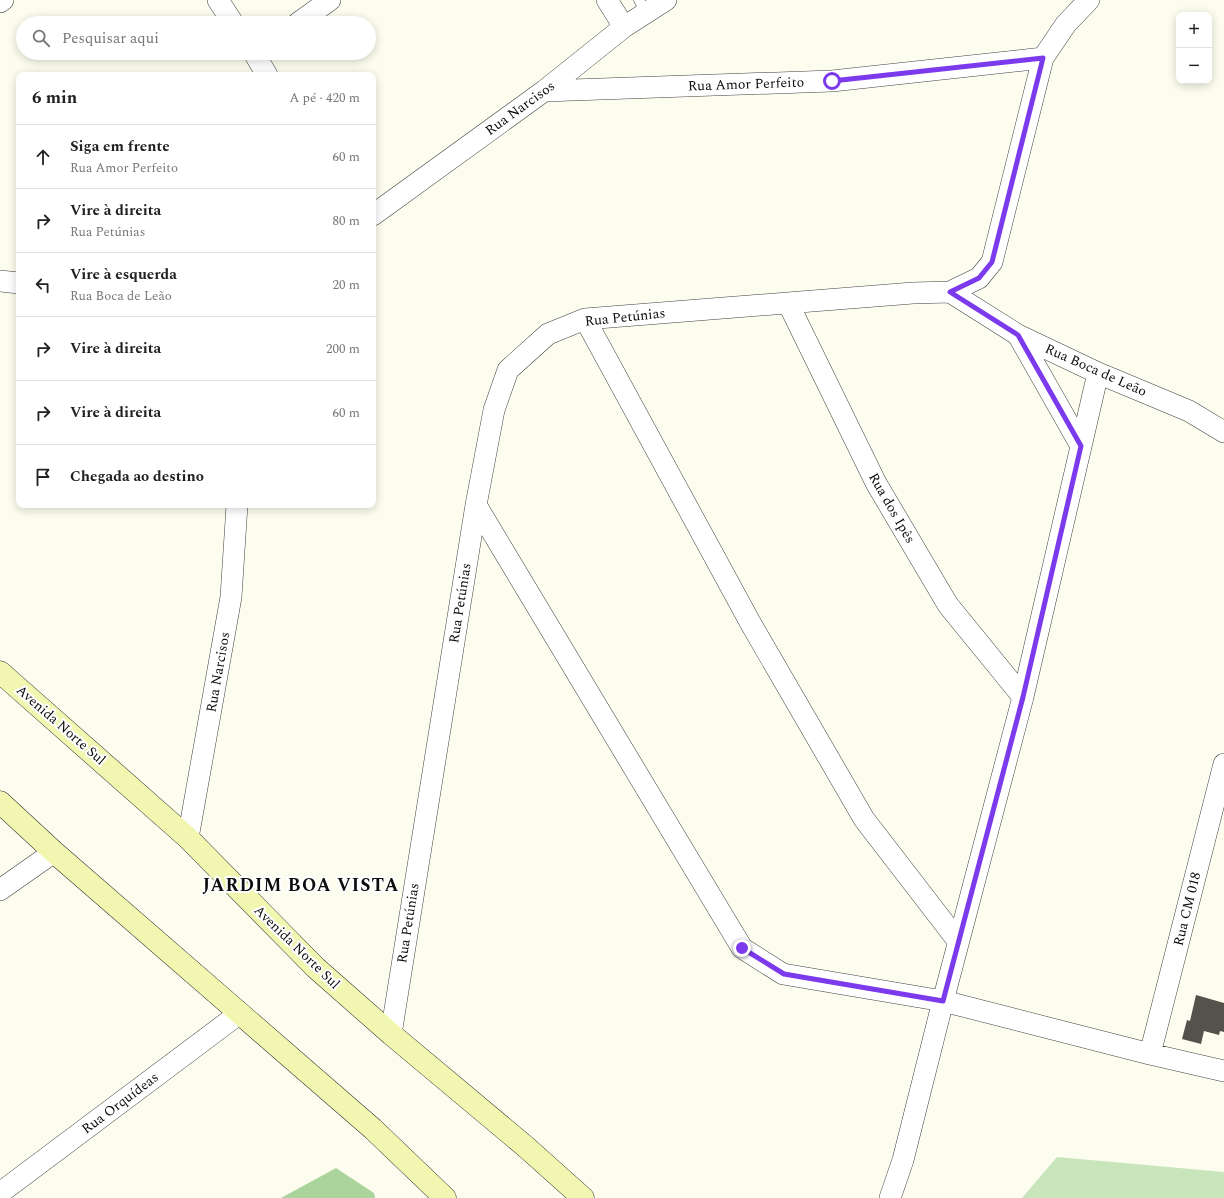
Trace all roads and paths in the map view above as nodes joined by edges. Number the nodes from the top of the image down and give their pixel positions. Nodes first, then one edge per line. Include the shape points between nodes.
1 (3, 0) edge
2 (218, 0) edge
3 (330, 0) edge
4 (607, 0) edge
5 (666, 0) edge
6 (1089, 0) edge
7 (0, 2) edge
8 (643, 6) edge
9 (228, 16) edge
10 (308, 16) edge
11 (624, 27) junction
12 (1043, 58) junction
13 (258, 60) edge
14 (265, 72) edge
15 (544, 91) junction
16 (376, 213) edge
17 (0, 281) edge
18 (16, 283) edge
19 (950, 292) junction
20 (788, 303) junction
21 (585, 319) junction
22 (1018, 335) junction
23 (1098, 372) junction
24 (1224, 432) edge
25 (1081, 446) junction
26 (476, 505) junction
27 (237, 508) edge
28 (0, 672) edge
29 (1023, 697) junction
30 (1224, 764) edge
31 (0, 802) edge
32 (188, 838) junction
33 (54, 852) junction
34 (0, 890) edge
35 (958, 941) junction
36 (943, 1001) junction
37 (240, 1013) junction
38 (391, 1034) junction
39 (1150, 1054) junction
40 (1224, 1071) edge
41 (0, 1193) edge
42 (445, 1198) edge
43 (583, 1198) edge
44 (890, 1198) edge

1 - 7 street
2 - 9 street
3 - 10 street
4 - 11 street
5 - 8 street, Rua Narcisos
6 - 12 street, Rua Petúnias via 1066,24
8 - 11 street, Rua Narcisos
11 - 15 street, Rua Narcisos
12 - 15 street, Rua Amor Perfeito via 832,81
12 - 19 street, Rua Petúnias via 992,262 979,278
13 - 14 street
15 - 16 street, Rua Narcisos
17 - 18 street
19 - 20 street, Rua Petúnias
19 - 22 street, Rua Boca de Leão
20 - 21 street, Rua Petúnias
20 - 29 street, Rua dos Ipês via 876,483 948,605
21 - 26 street, Rua Petúnias via 548,334 508,370 494,410
21 - 35 street via 751,624 864,819
22 - 23 street, Rua Boca de Leão
22 - 25 street
23 - 24 street, Rua Boca de Leão via 1189,411
23 - 25 street
25 - 29 street
26 - 36 street via 742,948 784,974
26 - 38 street, Rua Petúnias
27 - 32 street, Rua Narcisos via 231,597
28 - 32 street, Avenida Norte Sul
29 - 35 street
30 - 39 street, Rua CM 018
31 - 33 street
32 - 38 street, Avenida Norte Sul via 316,968
33 - 34 street
33 - 37 street
35 - 36 street
36 - 39 street
36 - 44 street via 903,1160
37 - 41 street, Rua Orquídeas
37 - 42 street via 373,1129
38 - 43 street, Avenida Norte Sul
39 - 40 street

